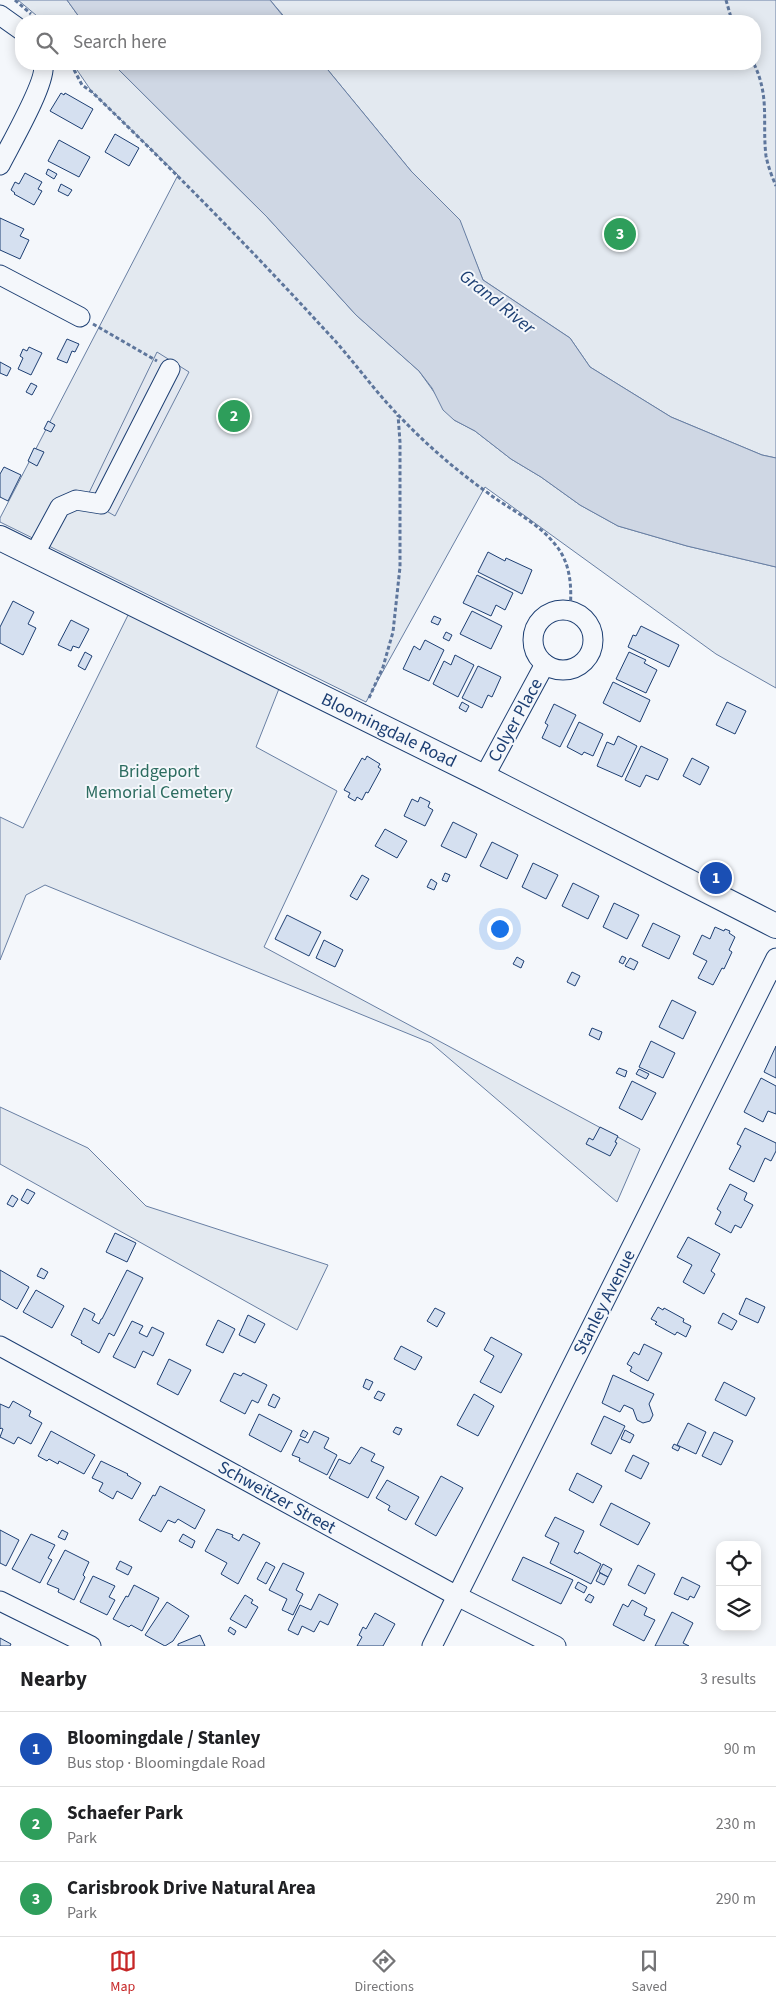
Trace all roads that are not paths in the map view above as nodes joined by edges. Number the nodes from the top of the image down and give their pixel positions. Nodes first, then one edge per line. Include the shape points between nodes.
1 (0, 15) edge
2 (15, 19) edge
3 (43, 70) edge
4 (0, 165) edge
5 (0, 275) edge
6 (80, 316) road end
7 (170, 368) road end
8 (0, 538) edge
9 (34, 555) junction
10 (545, 664) junction
11 (484, 776) junction
12 (776, 926) edge
13 (776, 958) edge
14 (0, 1346) edge
15 (457, 1596) junction
16 (0, 1601) edge
17 (91, 1646) edge
18 (432, 1646) edge
19 (556, 1646) edge

1 - 2 street
3 - 4 street via 39,86
5 - 6 street
7 - 9 street via 101,504 76,500 60,507
8 - 9 main road, Bloomingdale Road
9 - 11 main road, Bloomingdale Road
10 - 10 street, Colyer Place via 565,670 579,665 590,653 593,642 585,619 563,609 540,619 534,630 533,643
10 - 11 street, Colyer Place
11 - 12 main road, Bloomingdale Road
13 - 15 street, Stanley Avenue
14 - 15 street, Schweitzer Street
15 - 18 street, Stanley Avenue
15 - 19 street, Schweitzer Street
16 - 17 street

